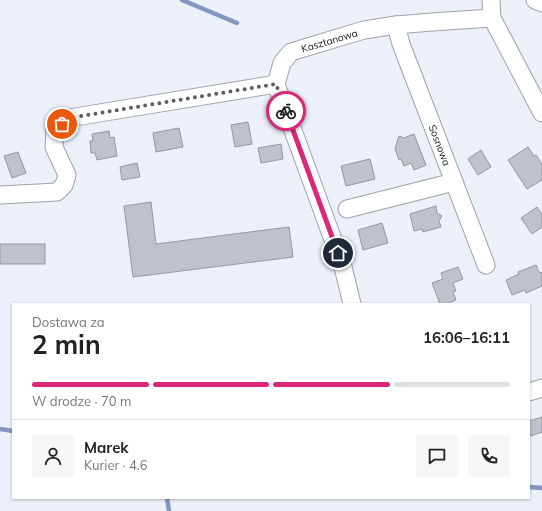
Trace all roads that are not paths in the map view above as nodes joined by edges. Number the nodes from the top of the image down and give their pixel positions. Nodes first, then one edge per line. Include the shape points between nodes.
1 (491, 0) edge
2 (535, 0) edge
3 (542, 3) edge
4 (492, 18) junction
5 (396, 25) junction
6 (276, 84) junction
7 (542, 113) edge
8 (454, 182) junction
9 (0, 194) edge
10 (347, 209) dead end
11 (486, 265) dead end
12 (352, 303) edge
13 (542, 388) edge
14 (530, 392) edge

1 - 4 street
2 - 3 street
4 - 5 street, Kasztanowa
4 - 7 street
5 - 6 street, Kasztanowa via 364,30 291,52 282,62
5 - 8 street, Sosnowa
6 - 9 street via 69,118 55,130 54,147 67,175 64,185 57,192
6 - 12 street via 343,267
8 - 10 street
8 - 11 street, Sosnowa
13 - 14 street

